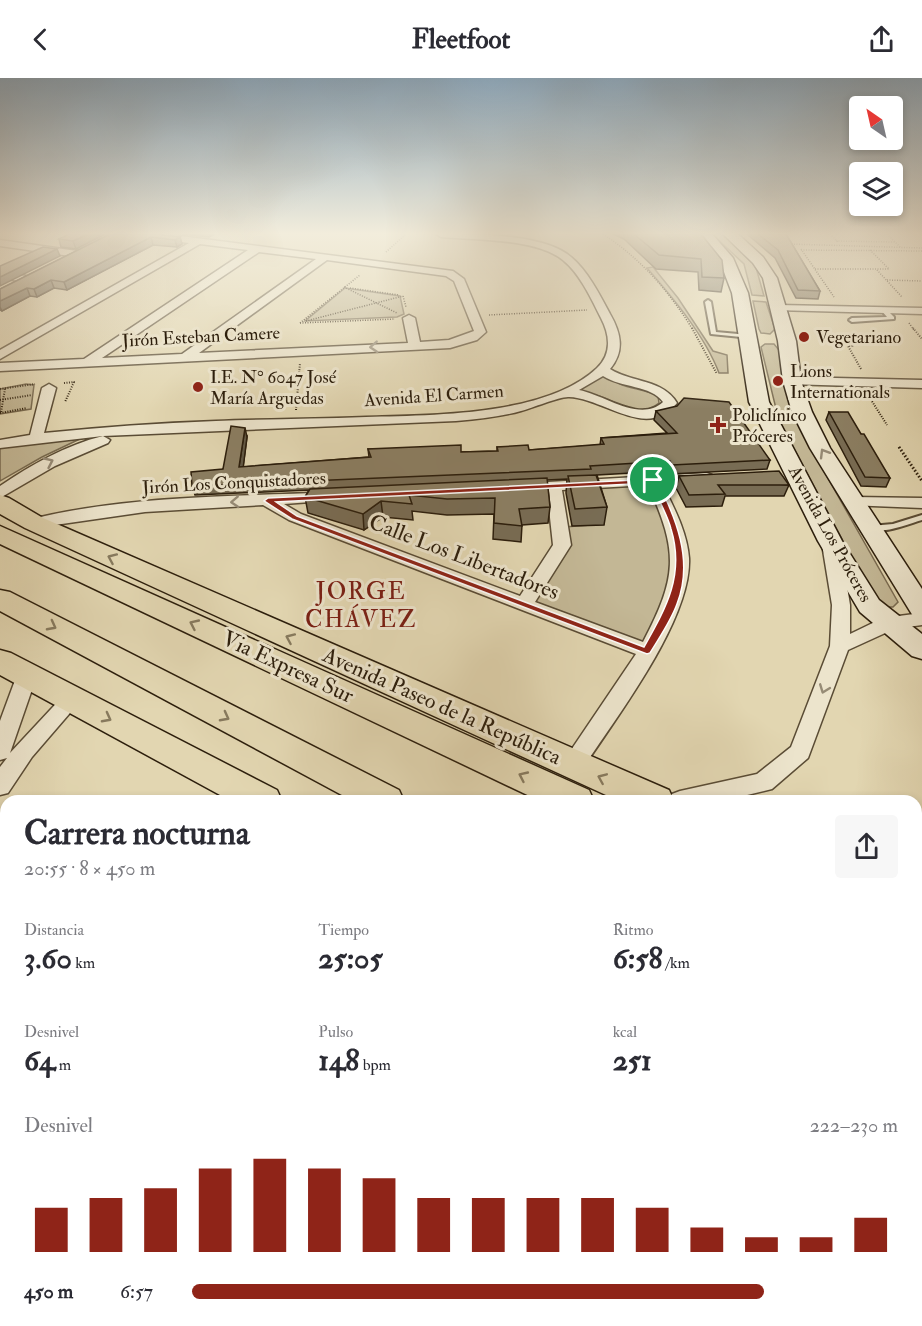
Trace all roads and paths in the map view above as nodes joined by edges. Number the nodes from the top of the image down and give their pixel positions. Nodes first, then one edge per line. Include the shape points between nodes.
1 (110, 292) edge
2 (192, 292) edge
3 (276, 292) edge
4 (338, 292) edge
5 (355, 292) edge
6 (378, 292) edge
7 (463, 292) edge
8 (592, 292) edge
9 (666, 292) edge
10 (756, 292) edge
11 (765, 292) edge
12 (830, 292) edge
13 (899, 292) edge
14 (763, 300) junction
15 (375, 302) junction
16 (708, 302) dead end
17 (603, 309) junction
18 (840, 309) junction
19 (884, 310) junction
20 (918, 311) edge
21 (473, 316) junction
22 (408, 318) junction
23 (852, 320) dead end
24 (300, 323) junction
25 (749, 338) junction
26 (849, 339) dead end
27 (787, 341) junction
28 (415, 345) junction
29 (301, 351) junction
30 (0, 355) edge
31 (187, 356) junction
32 (89, 361) junction
33 (4, 368) edge
34 (603, 370) junction
35 (717, 374) dead end
36 (792, 381) junction
37 (922, 384) edge
38 (867, 387) junction
39 (0, 389) edge
40 (5, 389) junction
41 (42, 389) junction
42 (566, 392) junction
43 (1, 400) edge
44 (37, 406) dead end
45 (1, 412) edge
46 (294, 423) junction
47 (887, 425) dead end
48 (143, 429) junction
49 (36, 438) junction
50 (0, 444) edge
51 (899, 447) dead end
52 (719, 478) edge
53 (653, 480) junction
54 (922, 481) edge
55 (554, 486) junction
56 (506, 488) edge
57 (0, 493) edge
58 (351, 496) edge
59 (268, 501) junction
60 (854, 502) junction
61 (0, 503) edge
62 (922, 503) edge
63 (922, 517) edge
64 (34, 523) junction
65 (871, 528) junction
66 (0, 534) edge
67 (830, 541) junction
68 (0, 599) edge
69 (524, 604) junction
70 (922, 610) edge
71 (922, 619) edge
72 (890, 623) junction
73 (840, 646) junction
74 (922, 649) edge
75 (647, 651) junction
76 (13, 668) edge
77 (72, 699) junction
78 (0, 751) edge
79 (573, 765) junction
80 (0, 786) edge
81 (253, 795) edge
82 (375, 795) edge
83 (563, 795) edge
84 (642, 795) edge
85 (707, 795) edge

1 - 30 street
2 - 32 street
3 - 31 street
4 - 24 path
5 - 15 path
6 - 15 path via 403,296
7 - 21 street
8 - 17 street
9 - 35 path
10 - 14 main road, Avenida Los Próceres
11 - 14 main road, Avenida Los Próceres
12 - 18 path
13 - 20 path
14 - 18 street
14 - 25 main road, Avenida Los Próceres
14 - 27 main road, Avenida Los Próceres
15 - 22 path
15 - 24 path
16 - 25 lane via 713,333
17 - 21 path
17 - 34 street via 615,332 616,344
18 - 19 street
19 - 20 street
19 - 23 lane via 892,318
21 - 28 street, Jirón Esteban Camere via 480,332 473,338 450,344
22 - 24 path
22 - 28 street
25 - 27 main road
25 - 67 main road, Avenida Los Próceres via 759,402 786,476
26 - 38 path via 854,346 848,346
27 - 36 main road, Avenida Los Próceres
28 -> 29 street, Jirón Esteban Camere
29 - 31 street, Jirón Esteban Camere
29 - 46 path
31 - 32 street, Jirón Esteban Camere
32 - 33 street, Jirón Esteban Camere
34 - 42 street, Avenida El Carmen
34 - 42 street via 619,380 655,389 670,403 653,413 635,414 589,396
36 - 38 street
60 -> 36 main road, Avenida Los Próceres via 802,412
37 - 38 street
38 - 47 path
39 - 40 path
40 - 41 path via 40,383
40 - 43 path
41 - 43 path
41 - 49 street
42 - 46 street, Avenida El Carmen via 517,408 465,415
43 - 45 path
44 - 45 path
46 - 48 street, Avenida El Carmen
48 - 49 street, Avenida El Carmen
57 -> 48 street via 36,467 76,449
49 - 50 street, Avenida El Carmen
51 - 54 path
52 - 53 street
53 - 55 street
53 - 75 street via 676,530 680,567 673,603
55 - 56 street
55 - 69 street via 562,545
58 - 59 street, Jirón Los Conquistadores
59 -> 64 street, Jirón Los Conquistadores via 153,506
59 - 69 street, Calle Los Libertadores via 295,517
60 - 62 street
60 - 65 main road, Avenida Los Próceres
61 - 64 main road, Avenida Paseo de la República
63 - 65 lane
79 -> 64 main road, Avenida Paseo de la República
65 - 70 main road, Avenida Los Próceres
83 -> 66 main road, Via Expresa Sur
67 - 72 main road, Avenida Los Próceres via 869,606
67 - 73 street via 841,604
68 -> 82 main road
69 - 75 street, Calle Los Libertadores
71 - 72 street
72 - 73 street
72 - 74 main road, Avenida Los Próceres
73 -> 85 street via 800,752 764,782
75 - 79 street
76 - 77 main road
76 - 78 street
77 - 80 street via 39,732
77 -> 81 main road
84 -> 79 main road, Avenida Paseo de la República

